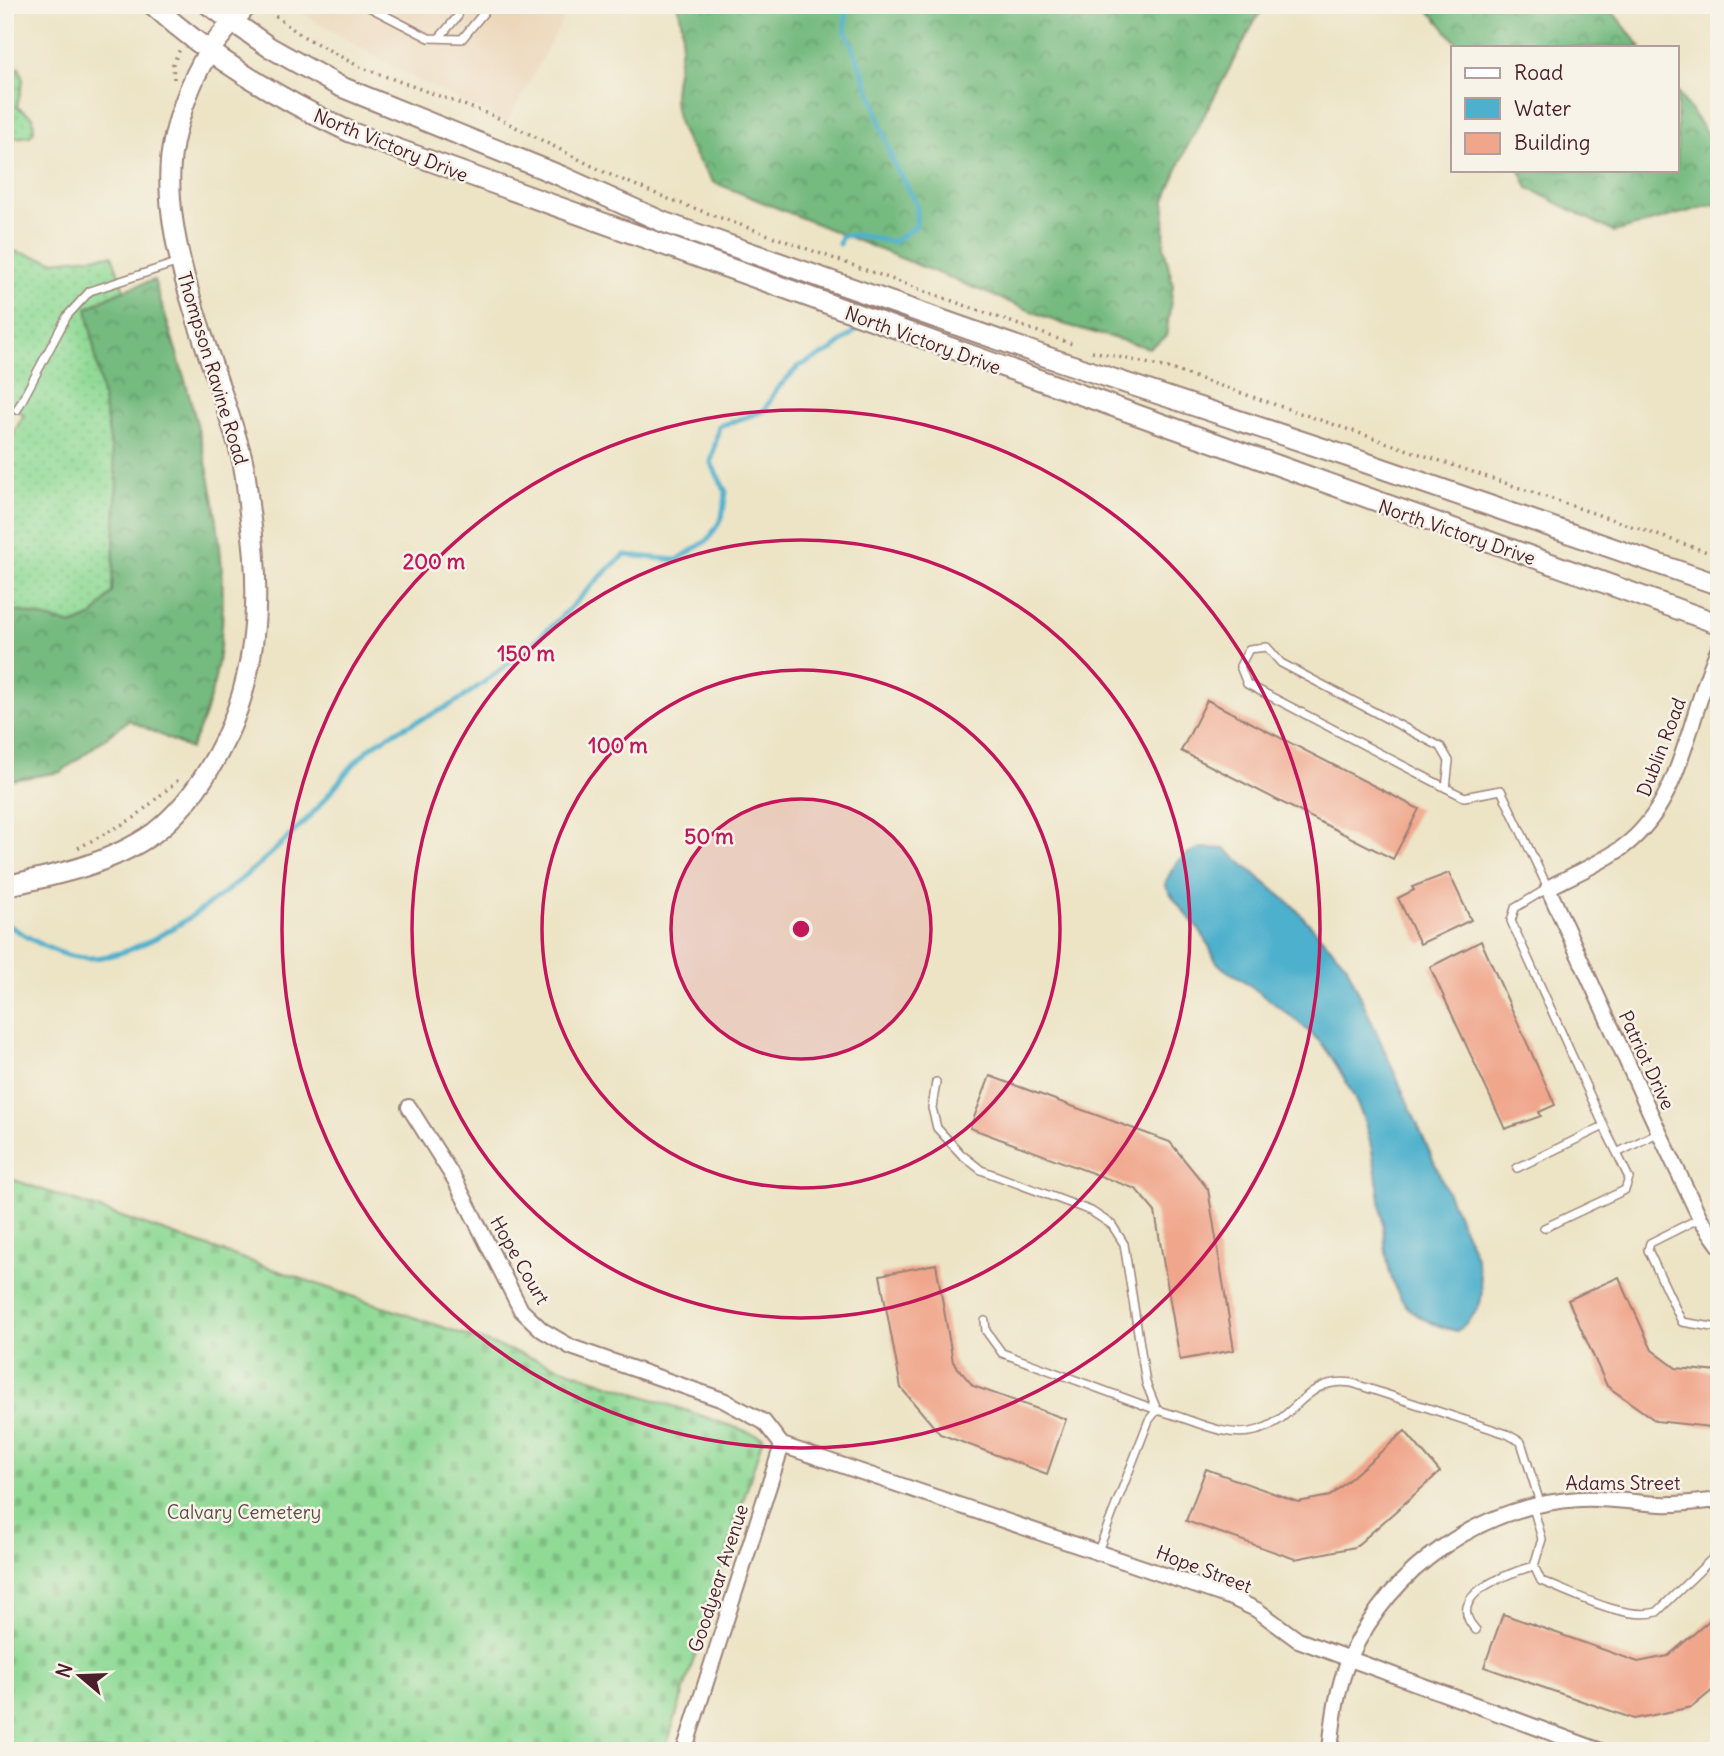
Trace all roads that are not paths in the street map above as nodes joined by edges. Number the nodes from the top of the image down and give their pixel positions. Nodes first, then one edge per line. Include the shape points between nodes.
1 (153, 5) edge
2 (209, 5) edge
3 (247, 5) edge
4 (366, 5) edge
5 (491, 5) edge
6 (458, 16) dead end
7 (232, 24) junction
8 (439, 38) junction
9 (209, 51) junction
10 (181, 262) junction
11 (17, 410) dead end
12 (1719, 585) edge
13 (1719, 624) edge
14 (1719, 648) edge
15 (1446, 788) junction
16 (5, 886) edge
17 (1548, 888) junction
18 (936, 1082) dead end
19 (409, 1107) dead end
20 (1604, 1126) junction
21 (1659, 1132) junction
22 (1618, 1153) junction
23 (1517, 1168) dead end
24 (1700, 1218) junction
25 (1544, 1228) dead end
26 (1719, 1245) edge
27 (985, 1321) dead end
28 (1719, 1328) edge
29 (1157, 1410) junction
30 (782, 1445) junction
31 (1719, 1501) edge
32 (1536, 1504) junction
33 (1098, 1551) junction
34 (1719, 1552) edge
35 (1534, 1566) junction
36 (1476, 1630) dead end
37 (1350, 1658) junction
38 (684, 1751) edge
39 (1330, 1751) edge
40 (1601, 1751) edge

1 - 9 main road, North Victory Drive
2 - 7 main road, North Victory Drive
3 - 7 main road, Thompson Ravine Road
4 - 8 lane via 429,38
5 - 8 lane via 462,39
6 - 8 lane
7 - 9 main road, Thompson Ravine Road
7 - 12 main road, North Victory Drive via 339,86 663,222
9 - 10 main road, Thompson Ravine Road via 181,116 171,156 170,204
9 - 13 main road, North Victory Drive via 287,102 350,132
10 - 11 lane via 90,291 68,316
10 - 16 main road, Thompson Ravine Road via 242,455 257,561 252,662 242,700 229,737 194,793 152,834 79,869
14 - 17 street, Dublin Road via 1665,796 1646,826 1622,848
15 - 15 lane via 1247,684 1240,666 1250,649 1267,647 1281,663 1441,747 1449,761
15 - 17 lane via 1464,797 1501,790
17 - 20 lane via 1515,908 1511,921
17 - 21 street, Patriot Drive
18 - 29 lane via 932,1108 937,1128 961,1154 981,1170 1091,1210 1112,1225 1124,1244 1146,1383
19 - 30 street, Hope Court via 455,1180 521,1310 542,1330 571,1347 723,1399 764,1422
20 - 22 lane
20 - 23 lane
21 - 22 lane
21 - 24 street, Patriot Drive
22 - 25 lane via 1629,1178 1625,1190
24 - 26 street, Patriot Drive
24 - 28 lane via 1650,1243 1648,1250 1682,1322
27 - 29 lane via 986,1331 1002,1353
29 - 32 lane via 1237,1433 1257,1431 1282,1419 1332,1380 1352,1383 1507,1434 1521,1443
29 - 33 lane via 1149,1420
30 - 33 street, Hope Street
30 - 38 street, Goodyear Avenue
31 - 32 street, Adams Street via 1663,1504 1583,1498
32 - 35 lane via 1542,1539
32 - 37 street, Adams Street via 1457,1536 1410,1572 1373,1616
33 - 37 street, Hope Street via 1232,1598 1298,1640
34 - 35 lane via 1657,1612 1643,1616 1541,1581
35 - 36 lane via 1490,1581 1473,1593 1466,1609
37 - 39 street, Adams Street via 1334,1711
37 - 40 street, Hope Street

